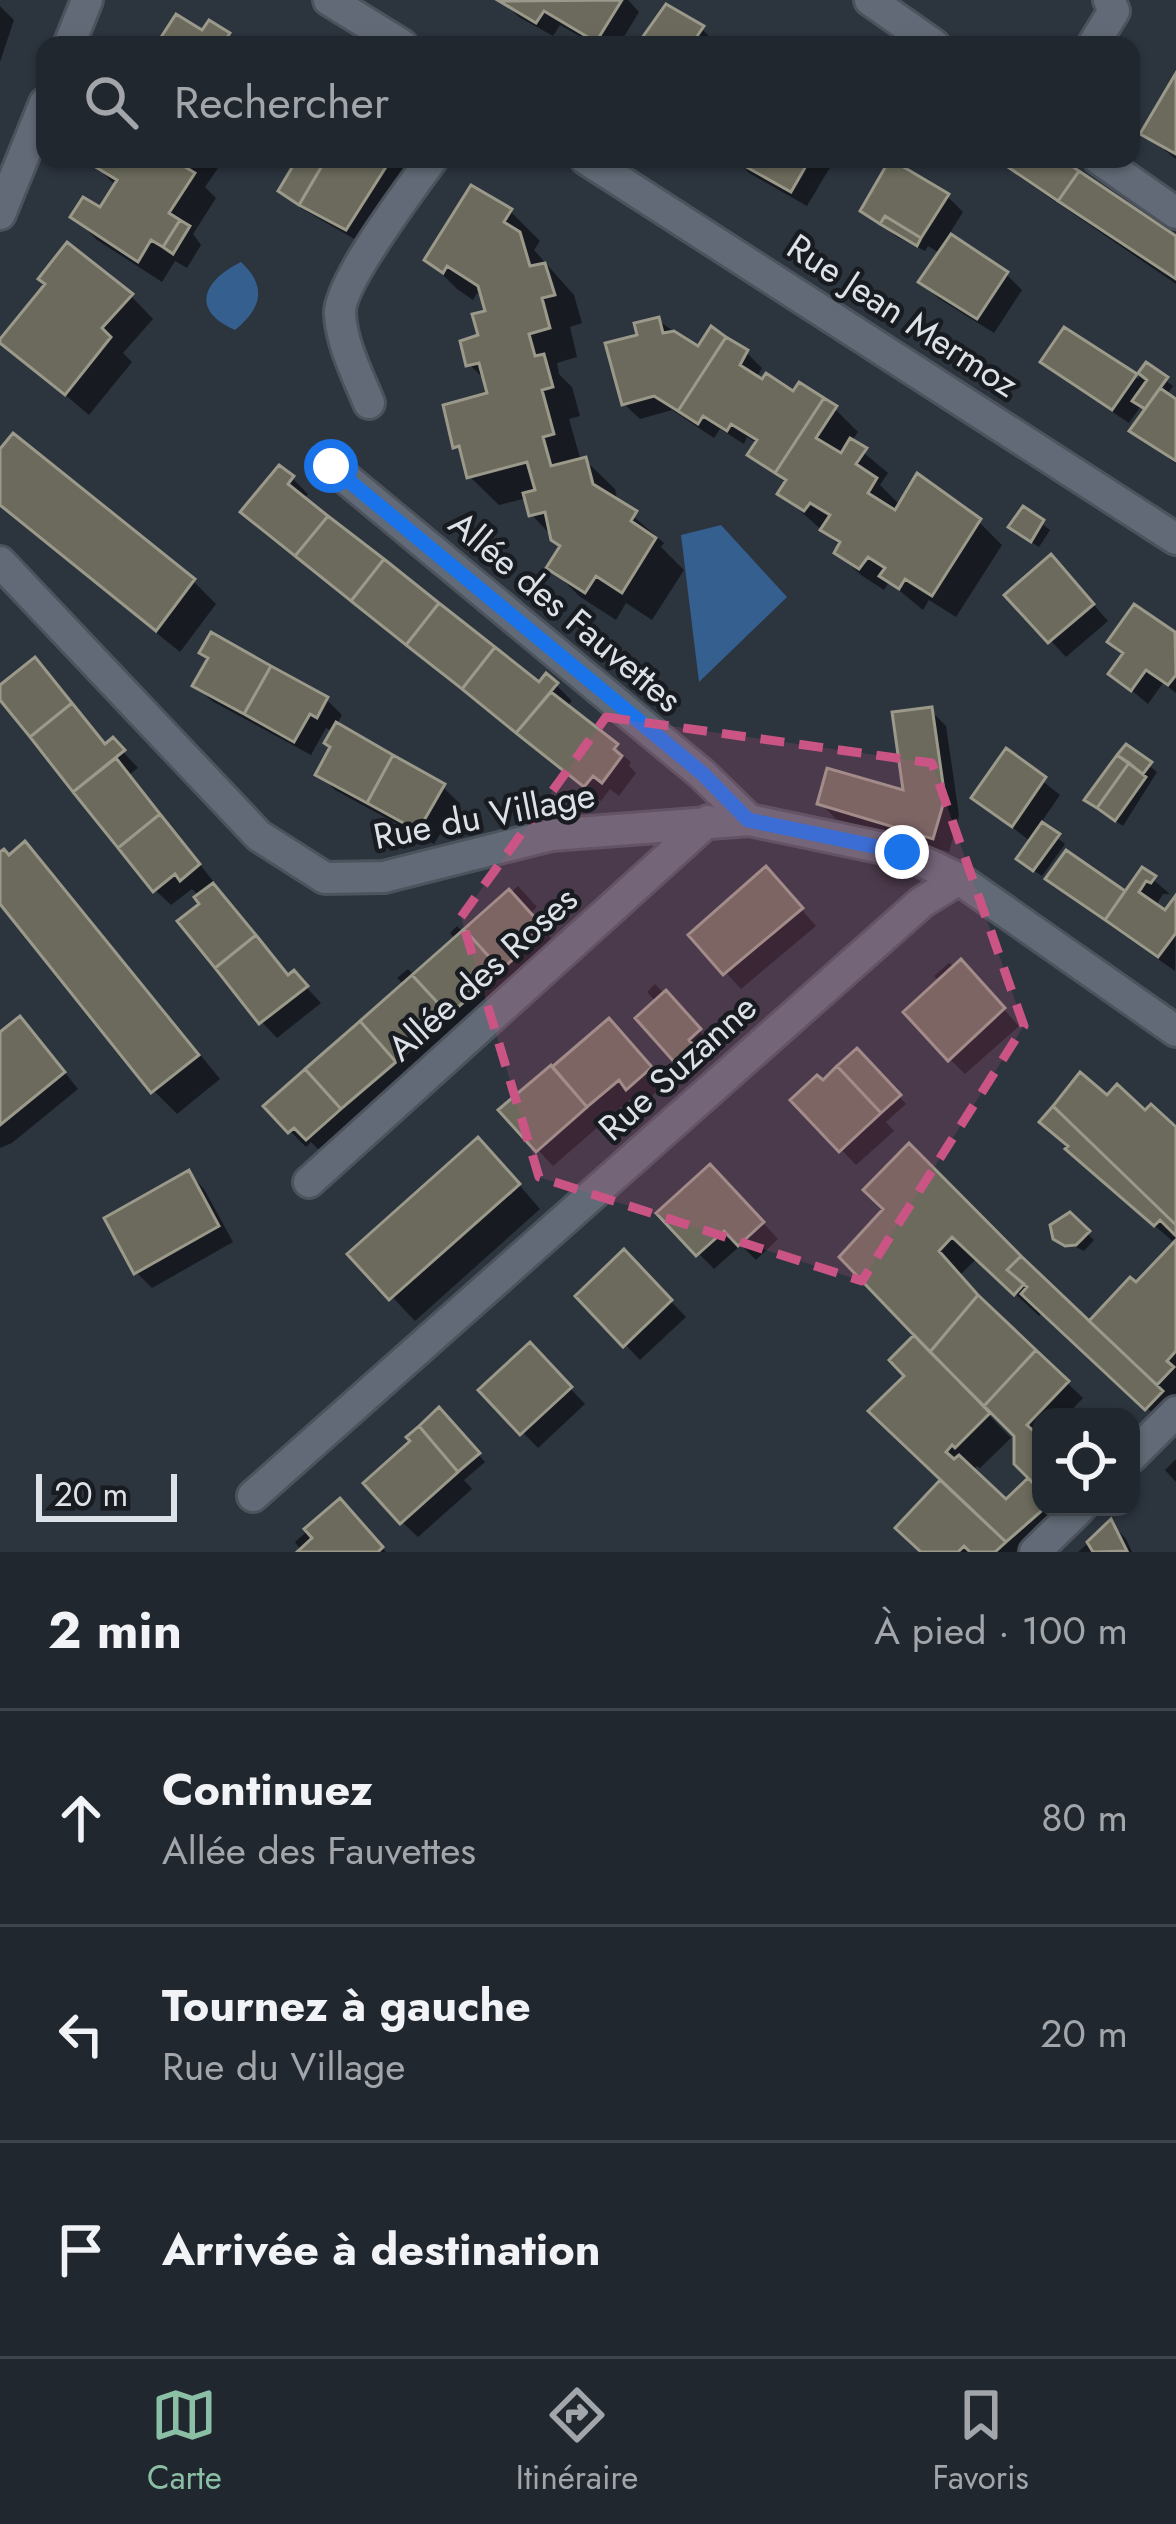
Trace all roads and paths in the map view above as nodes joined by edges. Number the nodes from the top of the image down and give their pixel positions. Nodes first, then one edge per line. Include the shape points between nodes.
1 (87, 0) edge
2 (329, 0) edge
3 (870, 0) edge
4 (1108, 0) edge
5 (73, 36) edge
6 (387, 36) edge
7 (921, 36) edge
8 (1098, 36) edge
9 (36, 125) edge
10 (426, 168) edge
11 (600, 168) edge
12 (1112, 168) edge
13 (1176, 213) edge
14 (0, 214) edge
15 (368, 404) dead end
16 (331, 466) dead end
17 (1176, 539) edge
18 (0, 562) edge
19 (748, 820) junction
20 (708, 821) junction
21 (959, 879) junction
22 (1176, 1030) edge
23 (309, 1182) dead end
24 (1176, 1412) edge
25 (1140, 1448) edge
26 (253, 1496) dead end
27 (1072, 1516) edge
28 (1035, 1552) edge

1 - 5 street
2 - 6 street
3 - 7 street
4 - 8 street via 1114,10
9 - 14 street
10 - 15 street via 340,309
11 - 17 street, Rue Jean Mermoz
12 - 13 street
16 - 19 street, Allée des Fauvettes
18 - 20 street, Rue du Village via 259,836 325,878 384,878 551,835
19 - 20 street, Rue du Village
19 - 21 street, Rue du Village via 902,852
20 - 23 street, Allée des Roses
21 - 22 street
21 - 26 street, Rue Suzanne via 922,902
24 - 25 street
27 - 28 street

